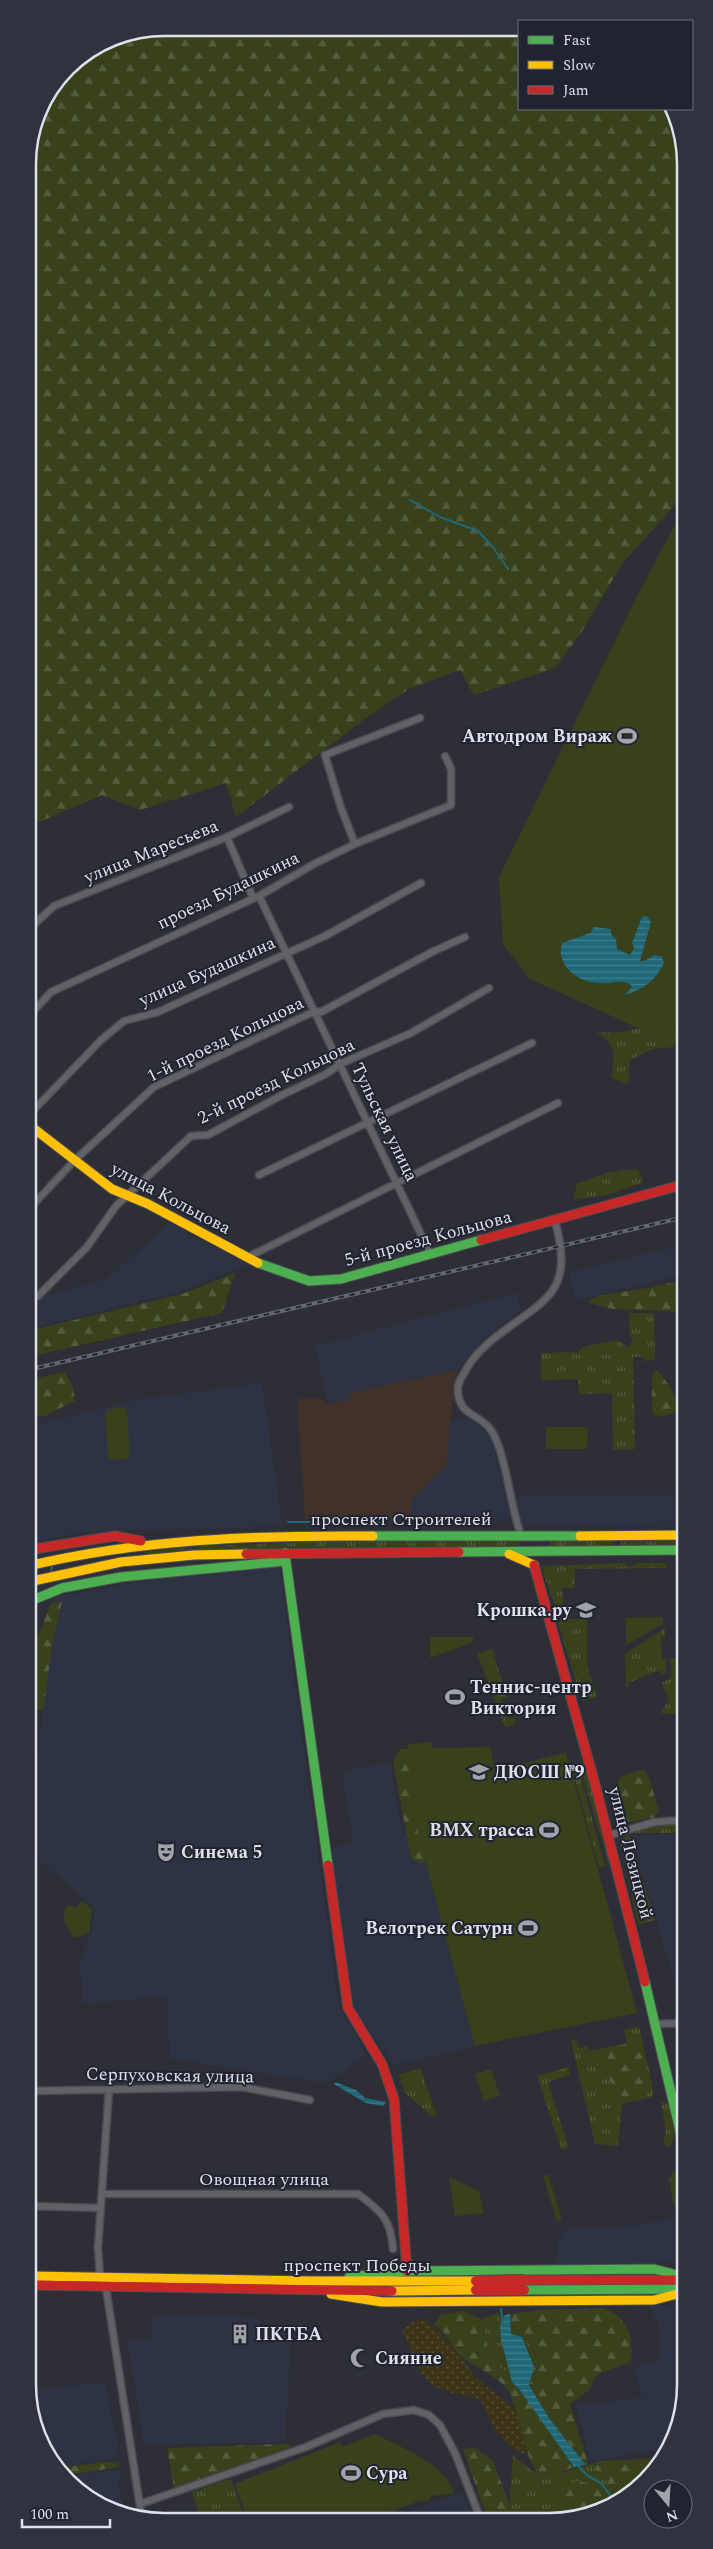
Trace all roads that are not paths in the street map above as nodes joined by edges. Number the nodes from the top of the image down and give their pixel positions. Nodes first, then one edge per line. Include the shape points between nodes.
1 (420, 718) dead end
2 (445, 756) dead end
3 (289, 807) dead end
4 (226, 837) junction
5 (355, 844) junction
6 (421, 883) dead end
7 (256, 897) junction
8 (37, 922) edge
9 (465, 937) dead end
10 (287, 953) junction
11 (489, 988) dead end
12 (37, 1008) edge
13 (315, 1011) junction
14 (532, 1043) dead end
15 (340, 1064) junction
16 (558, 1103) dead end
17 (37, 1107) edge
18 (368, 1122) junction
19 (37, 1131) edge
20 (74, 1160) junction
21 (259, 1175) dead end
22 (397, 1181) junction
23 (677, 1186) edge
24 (128, 1195) junction
25 (37, 1201) edge
26 (555, 1221) junction
27 (431, 1255) junction
28 (248, 1257) junction
29 (309, 1281) joint
30 (38, 1296) dead end
31 (521, 1535) junction
32 (676, 1535) edge
33 (546, 1536) junction
34 (150, 1543) junction
35 (36, 1548) edge
36 (676, 1550) edge
37 (486, 1551) junction
38 (517, 1551) junction
39 (548, 1551) junction
40 (285, 1557) junction
41 (36, 1564) edge
42 (534, 1565) junction
43 (36, 1580) edge
44 (36, 1597) edge
45 (676, 1821) edge
46 (610, 1835) junction
47 (676, 2023) edge
48 (657, 2024) junction
49 (109, 2089) junction
50 (36, 2091) edge
51 (310, 2100) dead end
52 (676, 2111) edge
53 (102, 2194) junction
54 (36, 2206) edge
55 (101, 2208) junction
56 (393, 2249) dead end
57 (485, 2271) junction
58 (517, 2271) junction
59 (408, 2272) junction
60 (676, 2275) edge
61 (36, 2276) edge
62 (100, 2278) junction
63 (676, 2278) edge
64 (36, 2285) edge
65 (524, 2285) junction
66 (309, 2286) junction
67 (106, 2288) junction
68 (676, 2291) edge
69 (676, 2294) edge
70 (485, 2301) junction
71 (517, 2301) junction
72 (140, 2504) junction
73 (141, 2510) edge
74 (478, 2513) edge

1 - 5 street via 327,754 340,808
2 - 5 street, проезд Будашкина via 451,769 451,804
3 - 4 street, улица Маресьева
4 - 7 street, Тульская улица
4 - 8 street, улица Маресьева via 54,906
5 - 7 street, проезд Будашкина
6 - 10 street, улица Будашкина via 325,936
7 - 10 street, Тульская улица
7 - 12 street, проезд Будашкина via 51,992
9 - 13 street, 1-й проезд Кольцова via 322,1012
10 - 13 street, Тульская улица
10 - 17 street, улица Будашкина via 158,1012 124,1021 101,1040
11 - 15 street, 2-й проезд Кольцова via 410,1034
13 - 15 street, Тульская улица
13 - 20 street, 1-й проезд Кольцова via 154,1087
14 - 18 street
15 - 18 street, Тульская улица
15 - 24 street, 2-й проезд Кольцова via 208,1135 191,1136
16 - 22 street
18 - 21 street
18 - 22 street, Тульская улица
19 - 20 main road, улица Кольцова
20 - 24 main road, улица Кольцова via 112,1189
20 - 25 street, 1-й проезд Кольцова
22 - 27 street, Тульская улица
22 - 28 street
23 - 26 main road, 5-й проезд Кольцова
24 - 28 main road, улица Кольцова
24 - 30 street, 2-й проезд Кольцова via 116,1206 87,1247
26 - 27 main road, 5-й проезд Кольцова
26 - 31 street via 562,1256 560,1276 554,1291 538,1307 476,1353 458,1386 462,1407 490,1430 498,1444
27 - 29 main road, 5-й проезд Кольцова via 341,1279
28 - 29 main road, улица Кольцова via 268,1268
31 - 33 main road, проспект Строителей
31 - 34 main road, проспект Строителей via 316,1535
31 - 38 main road via 524,1544
32 - 33 main road, проспект Строителей
33 - 39 main road via 542,1543
34 - 35 main road via 115,1536
34 - 41 main road, проспект Строителей
36 - 39 main road, проспект Строителей
37 - 38 main road, проспект Строителей
37 - 40 main road, проспект Строителей
37 - 42 main road via 518,1556
38 - 39 main road, проспект Строителей
39 - 42 main road via 536,1559
40 - 43 main road, проспект Строителей via 194,1555 121,1562
40 - 44 main road via 129,1575
40 - 59 main road via 348,2008 382,2064 394,2098
42 - 46 main road, улица Лозицкой
45 - 46 street via 655,1822
46 - 48 main road, улица Лозицкой
47 - 48 street
48 - 52 main road, улица Лозицкой
49 - 50 street, Серпуховская улица
49 - 51 street, Серпуховская улица via 242,2087
49 - 53 street
53 - 55 street
53 - 56 street, Овощная улица via 358,2194 380,2210 392,2232
54 - 55 street
55 - 62 street
57 - 58 main road
57 - 59 main road
57 - 70 main road
58 - 60 main road via 654,2269
58 - 71 main road
59 - 66 main road
61 - 62 main road, проспект Победы
62 - 66 main road, проспект Победы
62 - 67 street
63 - 65 main road, проспект Победы
64 - 67 main road, проспект Победы
65 - 66 main road, проспект Победы, bridge
65 - 68 main road, проспект Победы
66 - 67 main road, проспект Победы
66 - 70 main road via 382,2302
67 - 72 street
69 - 71 main road via 654,2300
70 - 71 main road
72 - 73 street
72 - 74 street via 306,2447 383,2414 414,2410 428,2415 440,2425 455,2453

